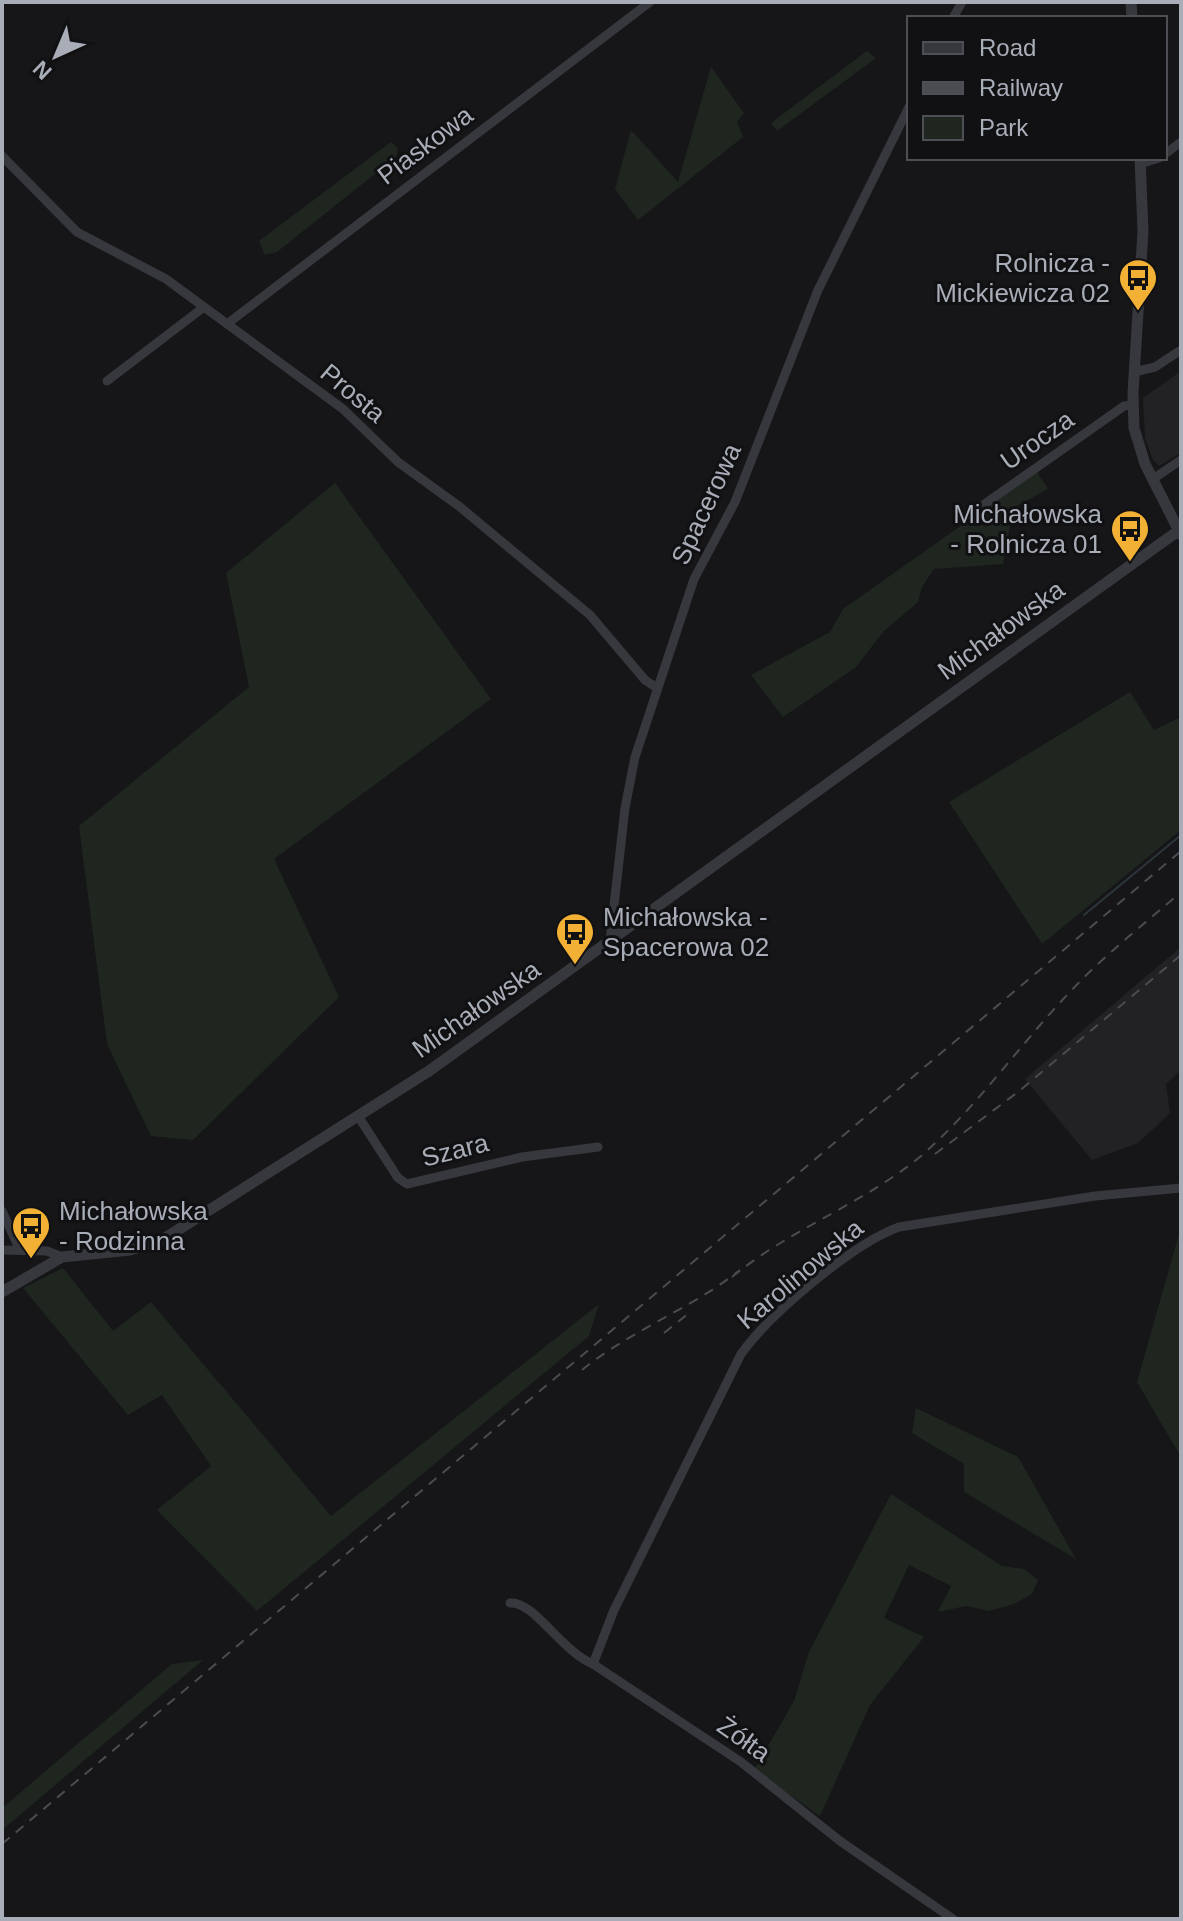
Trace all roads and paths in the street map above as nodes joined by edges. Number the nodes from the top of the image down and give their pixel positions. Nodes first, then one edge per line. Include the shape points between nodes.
1 (650, 2) edge
2 (907, 111) edge
3 (2, 156) edge
4 (1140, 161) edge
5 (204, 307) junction
6 (227, 324) junction
7 (1181, 350) edge
8 (1134, 372) junction
9 (107, 381) dead end
10 (1133, 405) junction
11 (1181, 460) edge
12 (1153, 479) junction
13 (969, 515) dead end
14 (1180, 533) edge
15 (657, 688) junction
16 (610, 941) junction
17 (358, 1116) junction
18 (598, 1147) dead end
19 (1181, 1188) edge
20 (2, 1211) edge
21 (2, 1250) edge
22 (20, 1250) junction
23 (62, 1257) junction
24 (2, 1292) edge
25 (510, 1603) dead end
26 (593, 1664) junction
27 (953, 1919) edge

1 - 6 street, Piaskowa
2 - 15 street, Spacerowa via 818,290 735,502 694,579
3 - 5 street, Prosta via 77,232 146,266
4 - 8 street via 1143,231
5 - 6 street, Prosta
5 - 9 street
6 - 15 street, Prosta via 343,409 398,462 561,589
7 - 8 street via 1155,367
8 - 10 street
10 - 12 street via 1137,440
10 - 13 street, Urocza via 1124,406
11 - 12 street
12 - 14 street
14 - 16 street, Michałowska
15 - 16 street, Spacerowa via 625,808
16 - 17 street, Michałowska
17 - 18 street, Szara via 407,1184 522,1157
17 - 23 street, Michałowska via 162,1240 130,1250
19 - 26 street, Karolinowska via 899,1227 879,1234 807,1289 741,1354 614,1610
20 - 22 street
21 - 22 street
22 - 23 street
23 - 24 street, Michałowska
25 - 26 street, Żółta via 526,1605 570,1652
26 - 27 street, Żółta via 741,1762 840,1841

